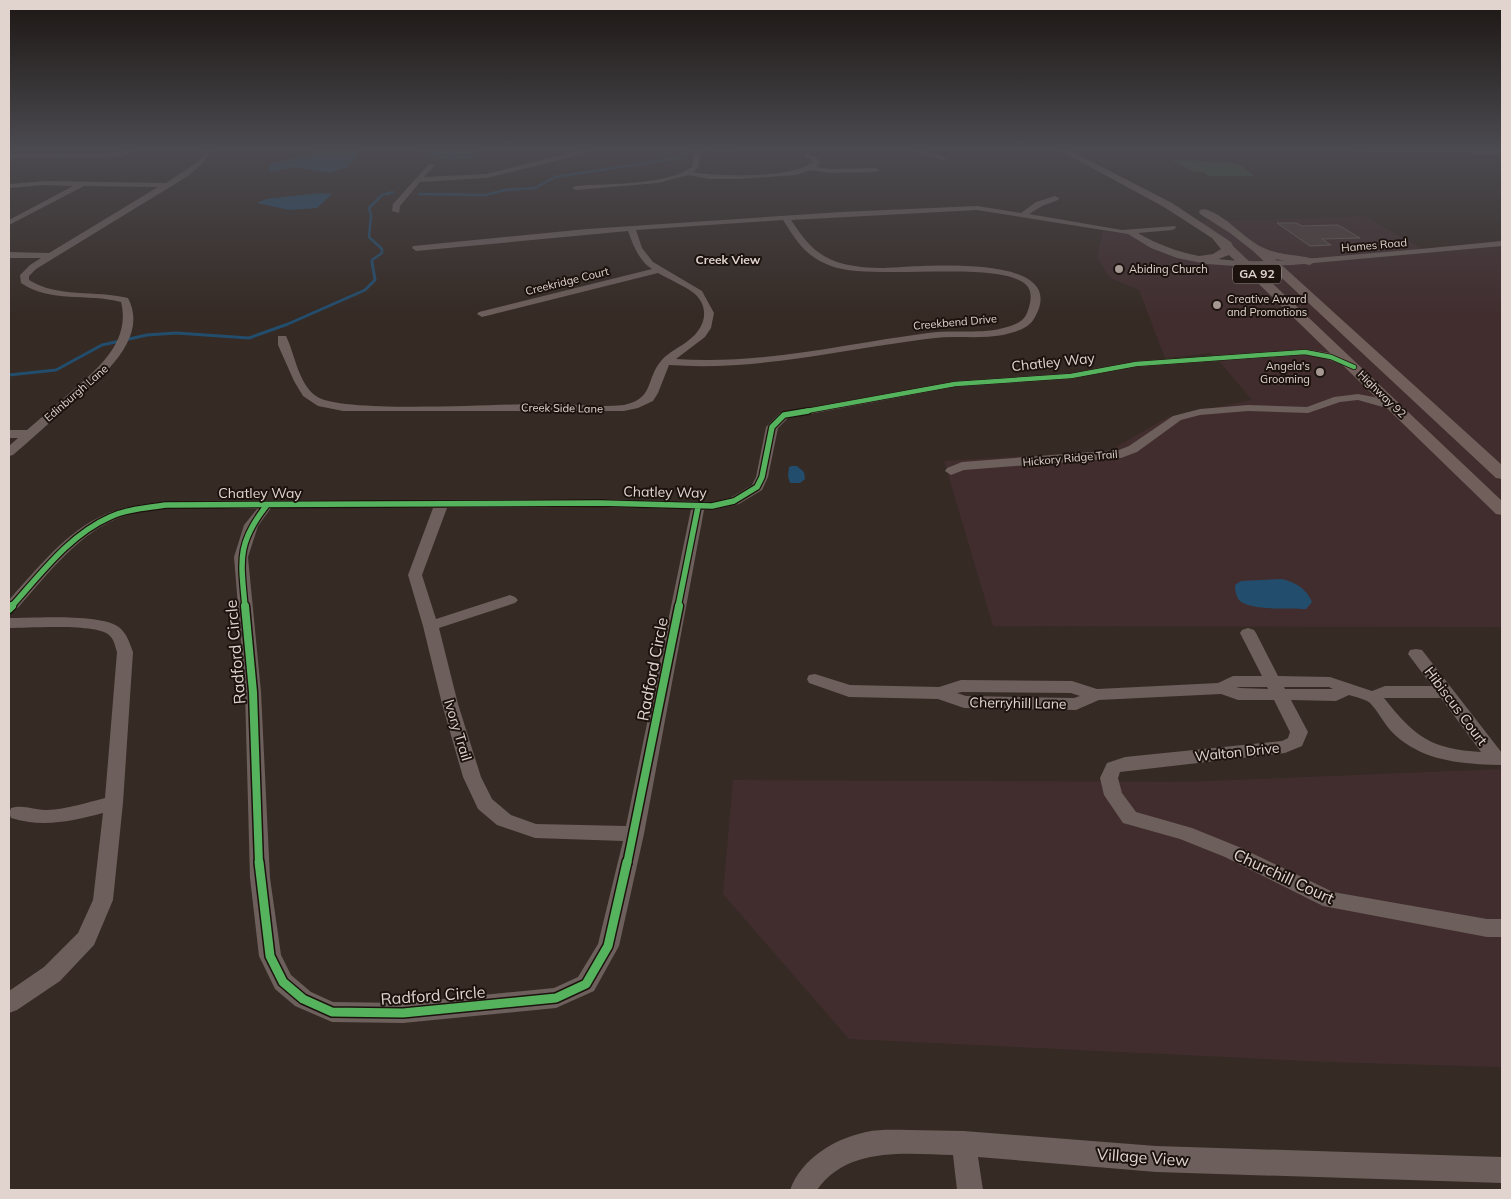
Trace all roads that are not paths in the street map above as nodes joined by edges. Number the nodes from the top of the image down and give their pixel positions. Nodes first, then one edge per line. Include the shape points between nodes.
1 (43, 205) edge
2 (134, 205) edge
3 (397, 205) edge
4 (1038, 205) edge
5 (1176, 205) edge
6 (396, 211) dead end
7 (1191, 212) junction
8 (1023, 215) junction
9 (786, 218) junction
10 (9, 223) edge
11 (1172, 228) dead end
12 (631, 229) junction
13 (1130, 232) junction
14 (1226, 244) junction
15 (1502, 244) edge
16 (416, 248) dead end
17 (1257, 249) junction
18 (9, 255) edge
19 (51, 256) junction
20 (1197, 259) junction
21 (1310, 261) junction
22 (1296, 262) joint
23 (1247, 263) junction
24 (1275, 266) junction
25 (658, 270) junction
26 (482, 314) dead end
27 (1321, 335) junction
28 (282, 338) dead end
29 (1357, 341) junction
30 (1305, 352) junction
31 (666, 362) junction
32 (1354, 367) junction
33 (1370, 382) junction
34 (1358, 397) junction
35 (636, 405) junction
36 (1397, 408) junction
37 (646, 415) dead end
38 (9, 434) edge
39 (29, 434) junction
40 (9, 452) edge
41 (951, 470) dead end
42 (1502, 474) edge
43 (267, 505) junction
44 (441, 505) junction
45 (698, 507) junction
46 (1502, 510) edge
47 (510, 600) dead end
48 (9, 608) edge
49 (9, 623) edge
50 (431, 626) junction
51 (1248, 633) dead end
52 (1416, 654) dead end
53 (815, 679) dead end
54 (1277, 688) junction
55 (1444, 692) junction
56 (1375, 698) junction
57 (1499, 759) edge
58 (114, 803) junction
59 (18, 813) dead end
60 (1130, 818) joint
61 (634, 834) junction
62 (1502, 928) edge
63 (9, 1003) edge
64 (964, 1144) junction
65 (1502, 1170) edge
66 (803, 1190) edge
67 (970, 1190) edge

1 - 10 street
2 - 19 street, Edinburgh Lane
3 - 6 street
4 - 8 street
5 - 7 main road, Highway 92 / GA 92
7 - 14 main road, Highway 92 / GA 92
7 - 17 main road, Highway 92 / GA 92 via 1228,227
7 - 24 main road via 1253,257
8 - 9 street via 977,208
8 - 13 street
9 - 12 street
9 - 31 street, Creekbend Drive via 810,252 841,266 872,269 977,268 1022,279 1031,285 1036,295 1030,318 1022,325 1002,331 927,335 751,363 703,365
11 - 13 street
12 - 16 street via 567,232
12 - 25 street, Creek Side Lane via 644,257
13 - 20 street via 1157,248
14 - 20 main road via 1227,251 1222,256
14 - 23 main road, Highway 92 / GA 92
15 - 21 street, Hames Road
17 - 21 main road via 1283,258
17 - 24 main road, Highway 92 / GA 92
18 - 19 street
19 - 39 street, Edinburgh Lane via 33,267 24,281 43,291 96,294 125,300 127,329 118,354 106,367
20 - 23 street
21 - 22 street, Hames Road
22 - 24 main road
23 - 24 street
23 - 27 main road, Highway 92 / GA 92
23 - 29 main road via 1267,272 1322,320
24 - 29 main road, Highway 92 / GA 92
25 - 26 street, Creekridge Court
25 - 31 street, Creek Side Lane via 699,293 704,298 711,320 707,330
27 - 30 street via 1318,346
27 - 32 main road, Highway 92 / GA 92
28 - 35 street, Creek Side Lane via 305,390 311,398 330,406 368,409 613,409
29 - 42 main road, Highway 92 / GA 92
30 - 32 street, Chatley Way via 1331,356
30 - 45 street, Chatley Way via 1136,364 1071,376 955,384 784,415 772,427 757,487 734,501
31 - 35 street, Creek Side Lane via 654,392 645,402
32 - 33 main road, Highway 92 / GA 92
33 - 34 street via 1367,391
33 - 36 main road, Highway 92 / GA 92
34 - 36 street, Hickory Ridge Trail
34 - 41 street, Hickory Ridge Trail via 1338,399 1308,410 1248,408 1193,414 1177,418 1134,449 1121,454 962,466
35 - 37 street
36 - 46 main road, Highway 92 / GA 92
38 - 39 street
39 - 40 street, Edinburgh Lane
43 - 44 street, Chatley Way
43 - 48 street, Chatley Way via 166,505 104,520 87,529
43 - 61 street, Radford Circle via 251,525 241,557 253,692 260,878 270,956 283,982 303,999 332,1012 402,1013 556,998 586,984 608,946
44 - 45 street, Chatley Way
44 - 50 street, Ivory Trail via 415,575
45 - 61 street, Radford Circle
47 - 50 street
49 - 58 street via 91,626 111,629 121,639 125,652
50 - 61 street, Ivory Trail via 472,777 485,804 504,820 534,831
51 - 54 street, Walton Drive
52 - 55 street, Hibiscus Court
53 - 54 street, Cherryhill Lane via 848,691 940,693 964,702 1076,704 1096,695 1222,688 1238,694
54 - 56 street, Cherryhill Lane via 1336,695 1347,688
54 - 60 street, Walton Drive via 1299,732 1296,742 1285,747 1125,764 1113,768 1109,778 1113,795
55 - 56 street via 1385,692
55 - 57 street, Hibiscus Court
56 - 57 street via 1397,726 1414,741 1434,751 1460,757
58 - 59 street via 68,815 46,817
58 - 63 street via 103,900 86,939 52,974
60 - 62 street, Churchill Court via 1185,833 1232,852 1330,900
64 - 65 street, Village View via 1156,1159
64 - 66 street, Village View via 867,1144 834,1156 809,1179
64 - 67 street

